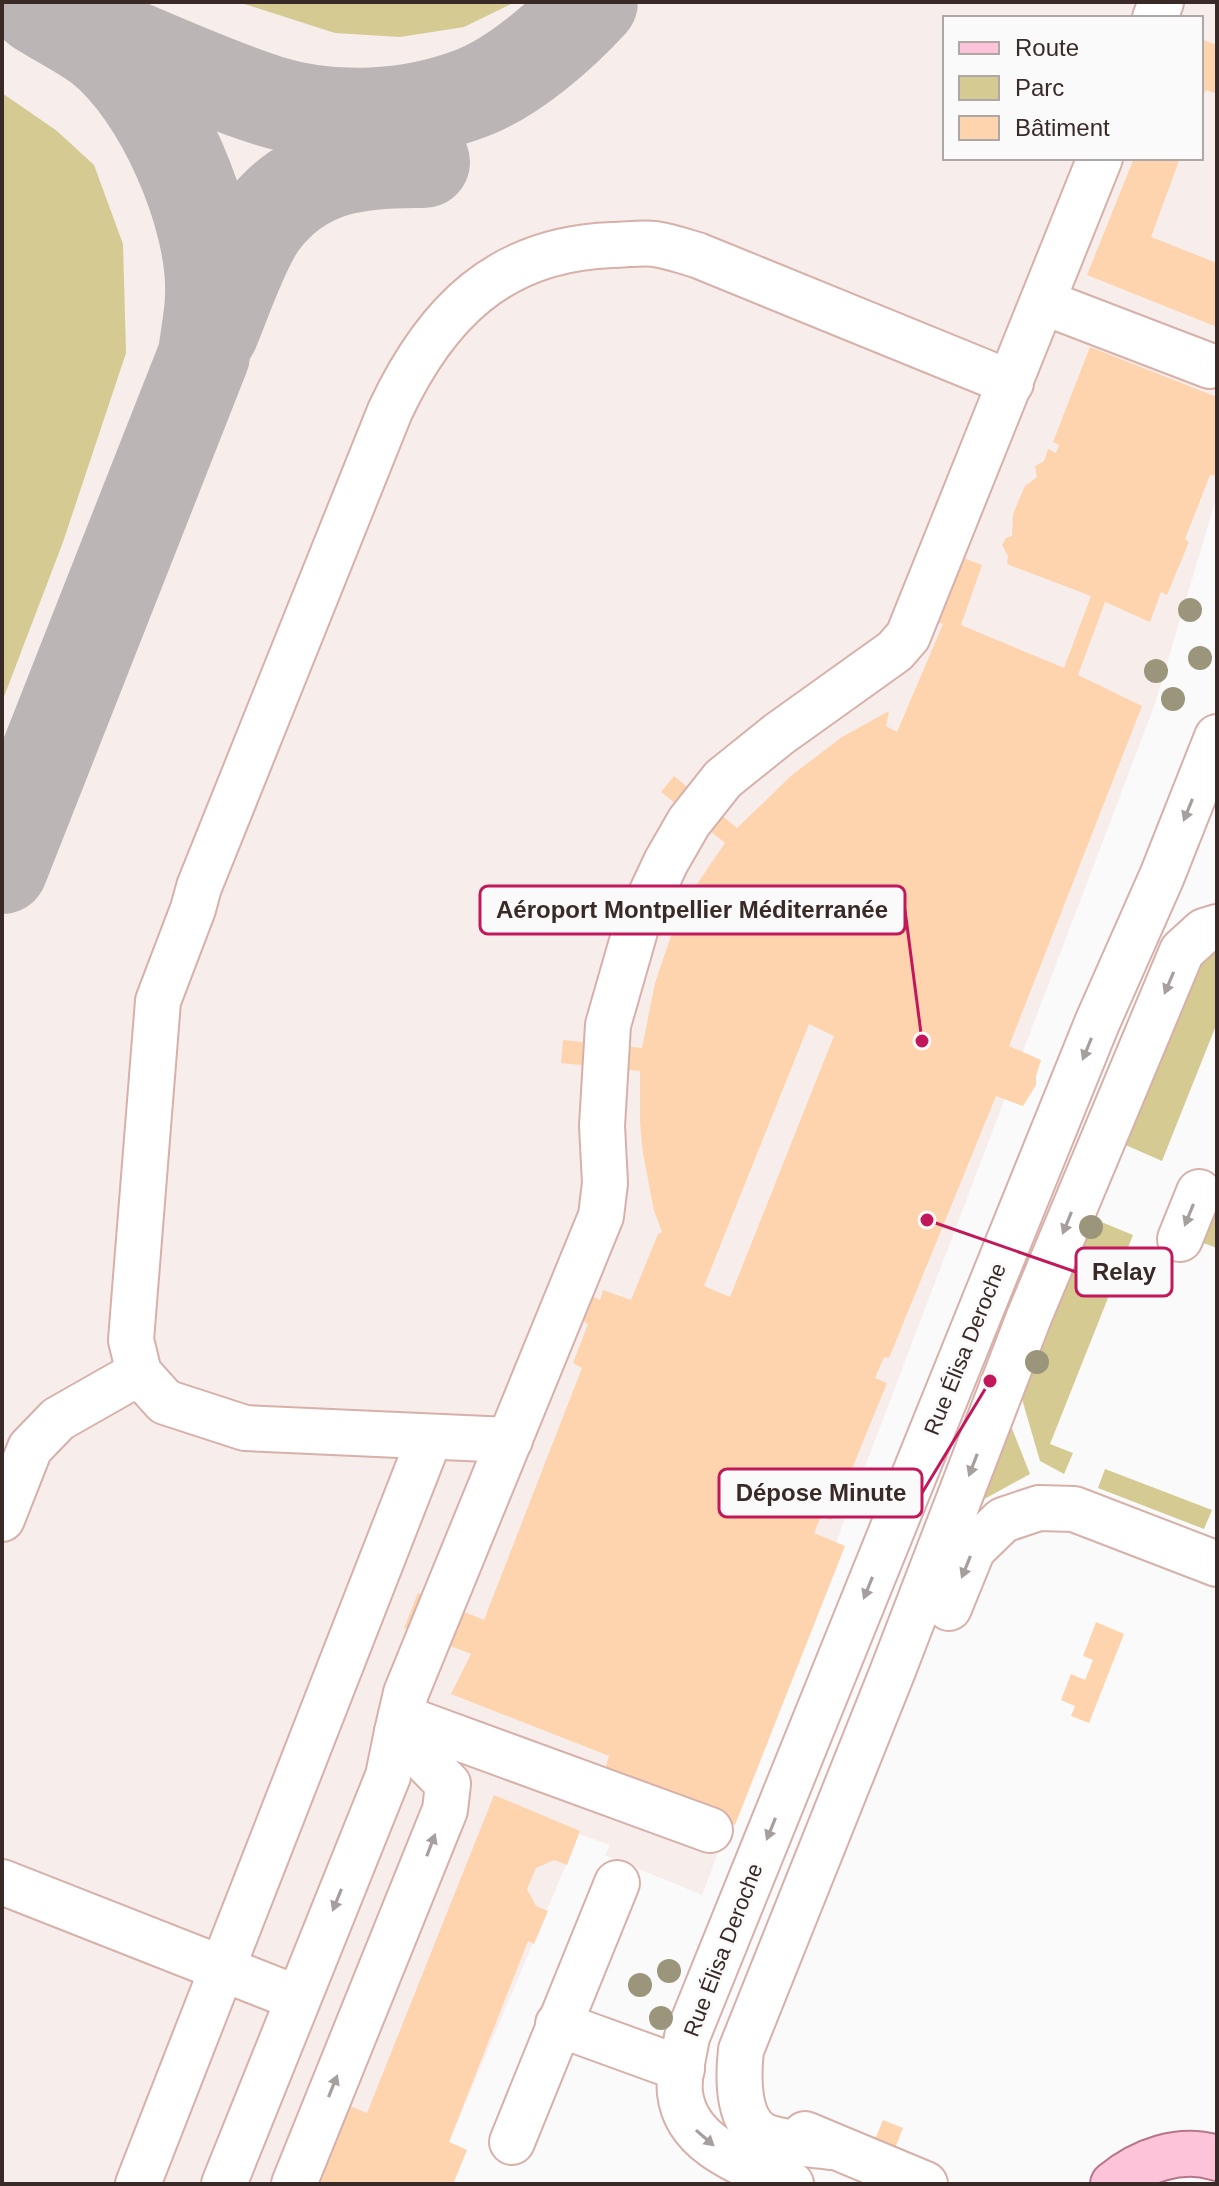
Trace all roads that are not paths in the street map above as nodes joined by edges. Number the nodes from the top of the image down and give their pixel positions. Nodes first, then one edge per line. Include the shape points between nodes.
1 (1099, 160) edge
2 (1043, 302) junction
3 (1210, 366) dead end
4 (1011, 383) junction
5 (1217, 737) edge
6 (1217, 927) edge
7 (1199, 1192) dead end
8 (1180, 1239) dead end
9 (139, 1373) junction
10 (430, 1437) junction
11 (510, 1440) junction
12 (2, 1519) edge
13 (1217, 1564) edge
14 (399, 1724) junction
15 (710, 1830) dead end
16 (2, 1882) edge
17 (617, 1883) dead end
18 (223, 1968) junction
19 (297, 1998) junction
20 (558, 2024) junction
21 (682, 2069) junction
22 (249, 2121) junction
23 (310, 2142) junction
24 (512, 2142) dead end
25 (831, 2147) junction
26 (1217, 2158) edge
27 (138, 2184) edge
28 (224, 2184) edge
29 (294, 2184) edge
30 (791, 2184) edge
31 (925, 2184) edge
32 (1113, 2184) edge

1 - 2 street
2 - 3 street
2 - 4 street
4 - 9 street via 697,255 654,244 586,246 526,261 477,290 442,324 410,368 390,411 158,1001 131,1340
4 - 11 street via 908,636 723,779 666,862 637,924 608,1025 601,1216
5 -> 21 street, Rue Élisa Deroche via 693,2022
6 -> 25 street via 1204,931 1182,951 1077,1198 741,2050 742,2106 755,2128 767,2138
7 -> 8 street
9 - 10 street via 165,1402 245,1428
9 - 12 street via 58,1419 30,1448
10 - 11 street
10 - 18 street
11 - 14 street via 406,1693
13 -> 25 street via 1074,1509 1039,1508 1003,1520 973,1549 766,2051 761,2081 764,2102 775,2119
14 - 15 street
14 -> 19 street via 388,1776
23 -> 14 street via 445,1810 448,1784
16 - 18 street
17 - 20 street
18 - 19 street
18 - 27 street
19 - 22 street
20 - 21 street
20 - 24 street
21 -> 30 street, Rue Élisa Deroche via 680,2092 697,2134 721,2152
22 - 23 street
22 - 28 street
23 - 29 street
25 - 31 street
26 - 32 main road via 1167,2156 1131,2169

